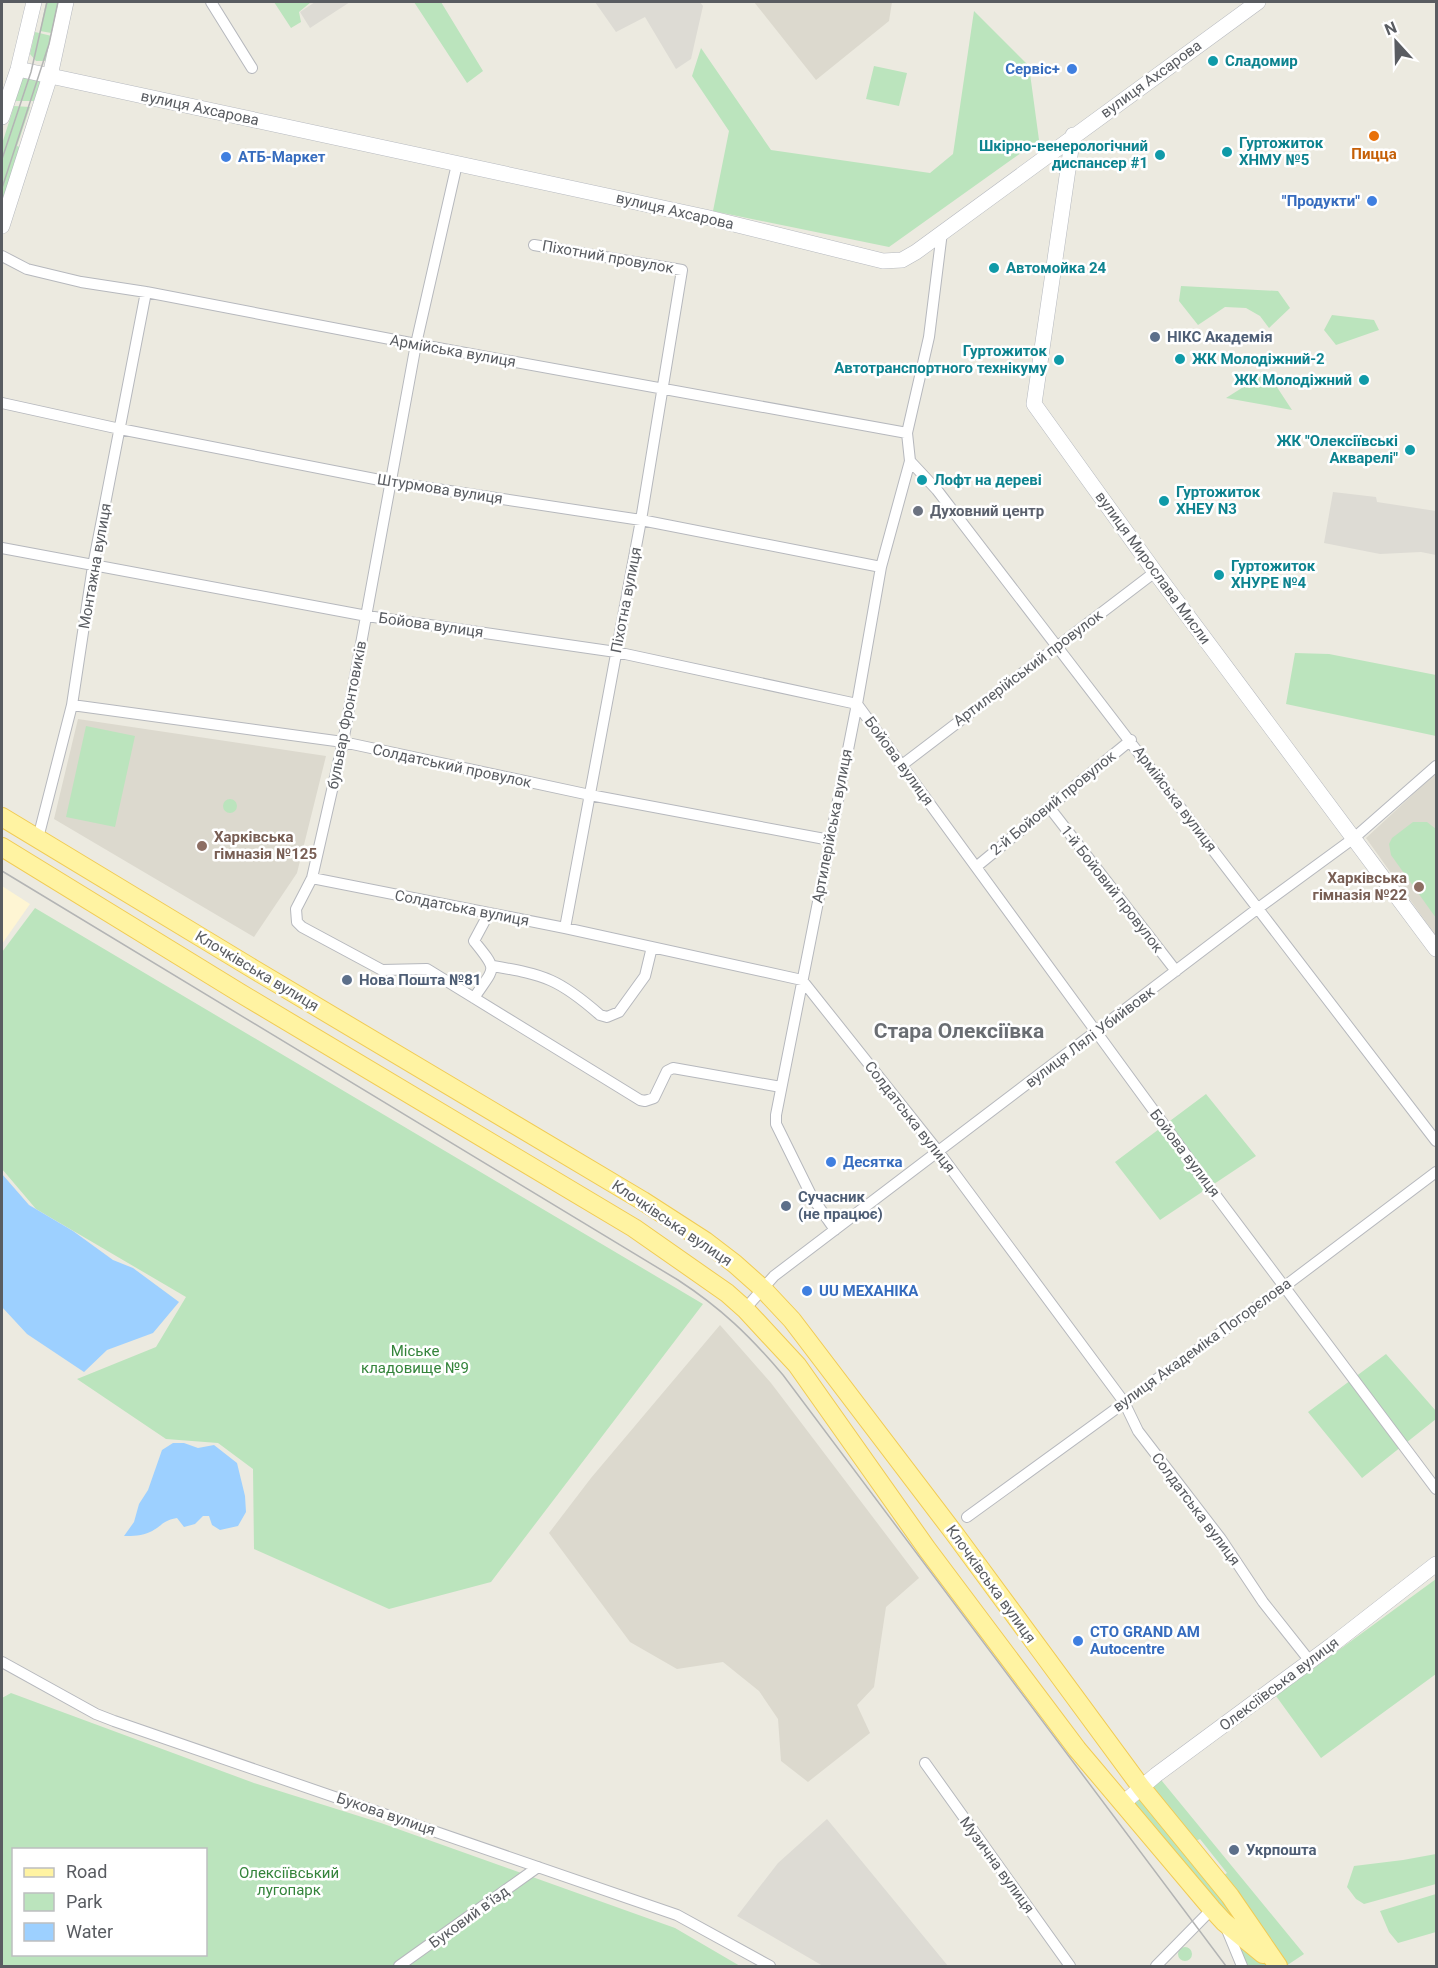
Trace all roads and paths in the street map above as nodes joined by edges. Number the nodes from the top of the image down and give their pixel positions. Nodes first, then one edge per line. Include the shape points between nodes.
1 (34, 2) edge
2 (66, 2) edge
3 (211, 2) edge
4 (1258, 2) edge
5 (252, 68) dead end
6 (18, 69) junction
7 (50, 76) junction
8 (2, 117) edge
9 (1073, 135) junction
10 (457, 164) junction
11 (2, 226) edge
12 (942, 232) junction
13 (534, 245) dead end
14 (2, 256) edge
15 (682, 270) joint
16 (146, 292) junction
17 (416, 344) junction
18 (663, 388) junction
19 (2, 403) edge
20 (120, 429) junction
21 (907, 432) junction
22 (910, 461) junction
23 (390, 482) junction
24 (641, 520) junction
25 (2, 548) edge
26 (93, 566) junction
27 (881, 567) junction
28 (1155, 572) junction
29 (367, 616) junction
30 (1057, 646) junction
31 (616, 652) junction
32 (857, 704) junction
33 (72, 705) junction
34 (1131, 740) junction
35 (343, 742) junction
36 (902, 765) junction
37 (1437, 766) edge
38 (590, 795) junction
39 (1049, 807) junction
40 (2, 817) edge
41 (38, 838) junction
42 (1354, 838) junction
43 (830, 840) junction
44 (2, 847) edge
45 (976, 867) junction
46 (312, 878) junction
47 (1257, 909) junction
48 (489, 913) junction
49 (566, 928) junction
50 (652, 947) junction
51 (1437, 949) edge
52 (493, 966) junction
53 (1176, 971) junction
54 (802, 980) junction
55 (474, 998) junction
56 (1096, 1032) junction
57 (781, 1088) junction
58 (1437, 1141) edge
59 (938, 1151) junction
60 (1437, 1172) edge
61 (835, 1230) junction
62 (1285, 1286) junction
63 (762, 1288) junction
64 (745, 1309) junction
65 (1124, 1402) junction
66 (1437, 1488) edge
67 (967, 1517) dead end
68 (1437, 1564) edge
69 (1309, 1660) junction
70 (2, 1662) edge
71 (925, 1763) dead end
72 (1141, 1787) junction
73 (1122, 1804) junction
74 (538, 1867) junction
75 (1218, 1916) junction
76 (399, 1966) edge
77 (770, 1966) edge
78 (1070, 1966) edge
79 (1156, 1966) edge
80 (1242, 1966) edge

1 - 6 street
2 - 7 street
3 - 5 street
4 - 9 street, вулиця Ахсарова
6 - 7 street, вулиця Ахсарова
6 - 8 street
7 - 10 street, вулиця Ахсарова
7 - 11 street
9 - 12 street, вулиця Ахсарова
9 - 28 street, вулиця Мирослава Мисли via 1034,404
10 - 12 street, вулиця Ахсарова via 705,217 883,261 902,260
10 - 17 street, бульвар Фронтовиків
12 - 21 street, Артилерійська вулиця via 929,337
13 - 15 street, Піхотний провулок
14 - 16 street, Армійська вулиця via 53,276
15 - 18 street, Піхотна вулиця
16 - 17 street, Армійська вулиця
16 - 20 street, Монтажна вулиця
17 - 18 street, Армійська вулиця
17 - 23 street, бульвар Фронтовиків
18 - 21 street, Армійська вулиця
18 - 24 street, Піхотна вулиця
19 - 20 street, Штурмова вулиця
20 - 23 street, Штурмова вулиця
20 - 26 street, Монтажна вулиця
21 - 22 street, Артилерійська вулиця
22 - 27 street, Артилерійська вулиця
22 - 30 street, Армійська вулиця via 937,490
23 - 24 street, Штурмова вулиця
23 - 29 street, бульвар Фронтовиків
24 - 27 street, Штурмова вулиця
24 - 31 street, Піхотна вулиця
25 - 26 street, Бойова вулиця
26 - 29 street, Бойова вулиця
26 - 33 street, Монтажна вулиця
27 - 32 street, Артилерійська вулиця
28 - 30 street, Артилерійський провулок
28 - 42 street, вулиця Мирослава Мисли
29 - 31 street, Бойова вулиця
29 - 35 street, бульвар Фронтовиків
30 - 34 street, Армійська вулиця
30 - 36 street, Артилерійський провулок
31 - 32 street, Бойова вулиця
31 - 38 street, Піхотна вулиця
32 - 36 street, Бойова вулиця
32 - 43 street, Артилерійська вулиця
33 - 35 street, Солдатський провулок
33 - 41 street, Монтажна вулиця
34 - 39 street, 2-й Бойовий провулок
34 - 47 street, Армійська вулиця
35 - 38 street, Солдатський провулок
35 - 46 street, бульвар Фронтовиків
36 - 45 street, Бойова вулиця
37 - 42 street, вулиця Лялі Убийвовк
38 - 43 street, Солдатський провулок
38 - 49 street, Піхотна вулиця
39 - 45 street, 2-й Бойовий провулок
39 - 53 street, 1-й Бойовий провулок
40 - 41 main road, Клочківська вулиця
41 - 63 main road, Клочківська вулиця via 643,1200 705,1241
42 - 47 street, вулиця Лялі Убийвовк
42 - 51 street, вулиця Мирослава Мисли
43 - 54 street, Артилерійська вулиця
44 - 64 main road, Клочківська вулиця via 634,1228 711,1280
45 - 56 street, Бойова вулиця
46 - 48 street, Солдатська вулиця
46 - 55 street, бульвар Фронтовиків via 296,909 297,922 302,927 382,970 427,969
47 - 53 street, вулиця Лялі Убийвовк
47 - 58 street, Армійська вулиця
48 - 49 street, Солдатська вулиця
48 - 52 street via 474,942
49 - 50 street, Солдатська вулиця
50 - 52 street via 645,976 619,1012 607,1017 553,980
50 - 54 street, Солдатська вулиця
52 - 55 street
53 - 56 street, вулиця Лялі Убийвовк
54 - 57 street, Артилерійська вулиця
54 - 59 street, Солдатська вулиця
55 - 57 street, бульвар Фронтовиків via 640,1100 654,1098 667,1071 673,1068
56 - 59 street, вулиця Лялі Убийвовк
56 - 62 street, Бойова вулиця
57 - 61 street, Артилерійська вулиця via 776,1124 812,1197
59 - 61 street, вулиця Лялі Убийвовк
59 - 65 street, Солдатська вулиця
60 - 62 street, вулиця Академіка Погорєлова
61 - 63 street, вулиця Лялі Убийвовк
62 - 65 street, вулиця Академіка Погорєлова
62 - 66 street, Бойова вулиця
63 - 64 street, вулиця Лялі Убийвовк
63 - 72 main road, Клочківська вулиця via 849,1394
64 - 73 main road, Клочківська вулиця via 797,1365 937,1562
65 - 67 street, вулиця Академіка Погорєлова
65 - 69 street, Солдатська вулиця via 1138,1431
68 - 69 street, Олексіївська вулиця
69 - 72 street, Олексіївська вулиця
70 - 74 street, Букова вулиця via 114,1721
71 - 78 street, Музична вулиця
72 - 73 street, Олексіївська вулиця
72 - 75 main road, Клочківська вулиця via 1230,1896 1278,1966
73 - 75 main road, Клочківська вулиця
74 - 76 street, Буковий в'їзд
74 - 77 street, Букова вулиця via 677,1915
75 - 79 street
75 - 80 street, Клочківська вулиця

